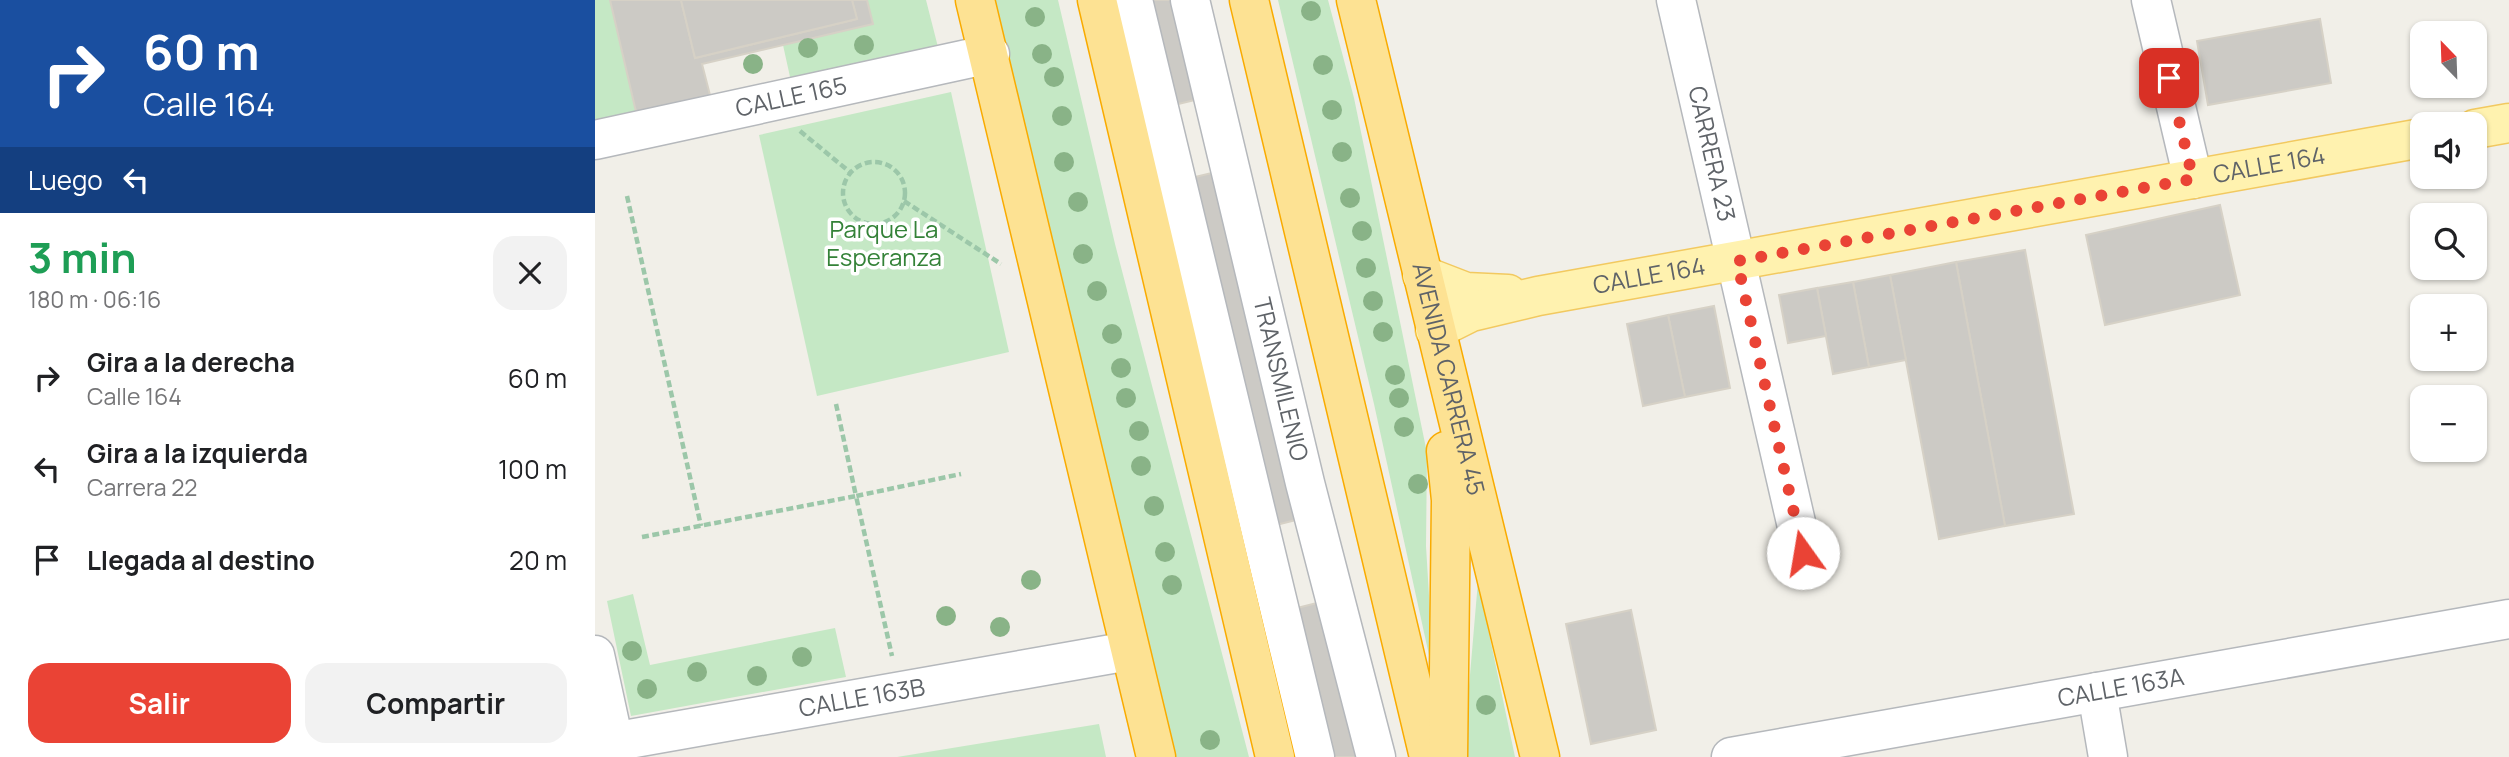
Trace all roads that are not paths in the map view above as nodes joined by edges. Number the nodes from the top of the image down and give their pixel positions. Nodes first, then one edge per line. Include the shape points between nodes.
1 (975, 0) edge
2 (1097, 0) edge
3 (1133, 0) edge
4 (1190, 0) edge
5 (1249, 0) edge
6 (1356, 0) edge
7 (1676, 0) edge
8 (2151, 0) edge
9 (990, 54) junction
10 (2509, 123) edge
11 (2487, 127) edge
12 (595, 140) edge
13 (2410, 140) edge
14 (2193, 179) junction
15 (1737, 261) junction
16 (1422, 275) junction
17 (1538, 296) junction
18 (1435, 330) junction
19 (1803, 553) dead end
20 (2509, 619) edge
21 (1129, 651) junction
22 (595, 655) edge
23 (2097, 692) junction
24 (605, 743) edge
25 (1156, 757) edge
26 (1275, 757) edge
27 (1315, 757) edge
28 (1375, 757) edge
29 (1430, 757) edge
30 (1448, 757) edge
31 (1540, 757) edge
32 (1731, 757) edge
33 (2108, 757) edge

1 - 9 highway
2 - 26 highway
3 - 27 street
4 - 28 street, TRANSMILENIO
5 - 29 highway
6 - 16 highway, AVENIDA CARRERA 45
7 - 15 street, CARRERA 23
8 - 14 street
9 - 12 street, CALLE 165
9 - 21 highway
10 - 11 main road
13 - 14 main road, CALLE 164
14 - 15 main road, CALLE 164
15 - 17 main road, CALLE 164
15 - 19 street, CARRERA 23
16 - 17 main road, CALLE 164 via 1466,292
16 - 18 highway, AVENIDA CARRERA 45
17 - 18 main road, CALLE 164 via 1471,312
18 - 30 highway via 1451,500
18 - 31 highway, AVENIDA CARRERA 45
20 - 23 street, CALLE 163A
21 - 24 street, CALLE 163B
21 - 25 highway
22 - 24 street
23 - 32 street, CALLE 163A
23 - 33 street

